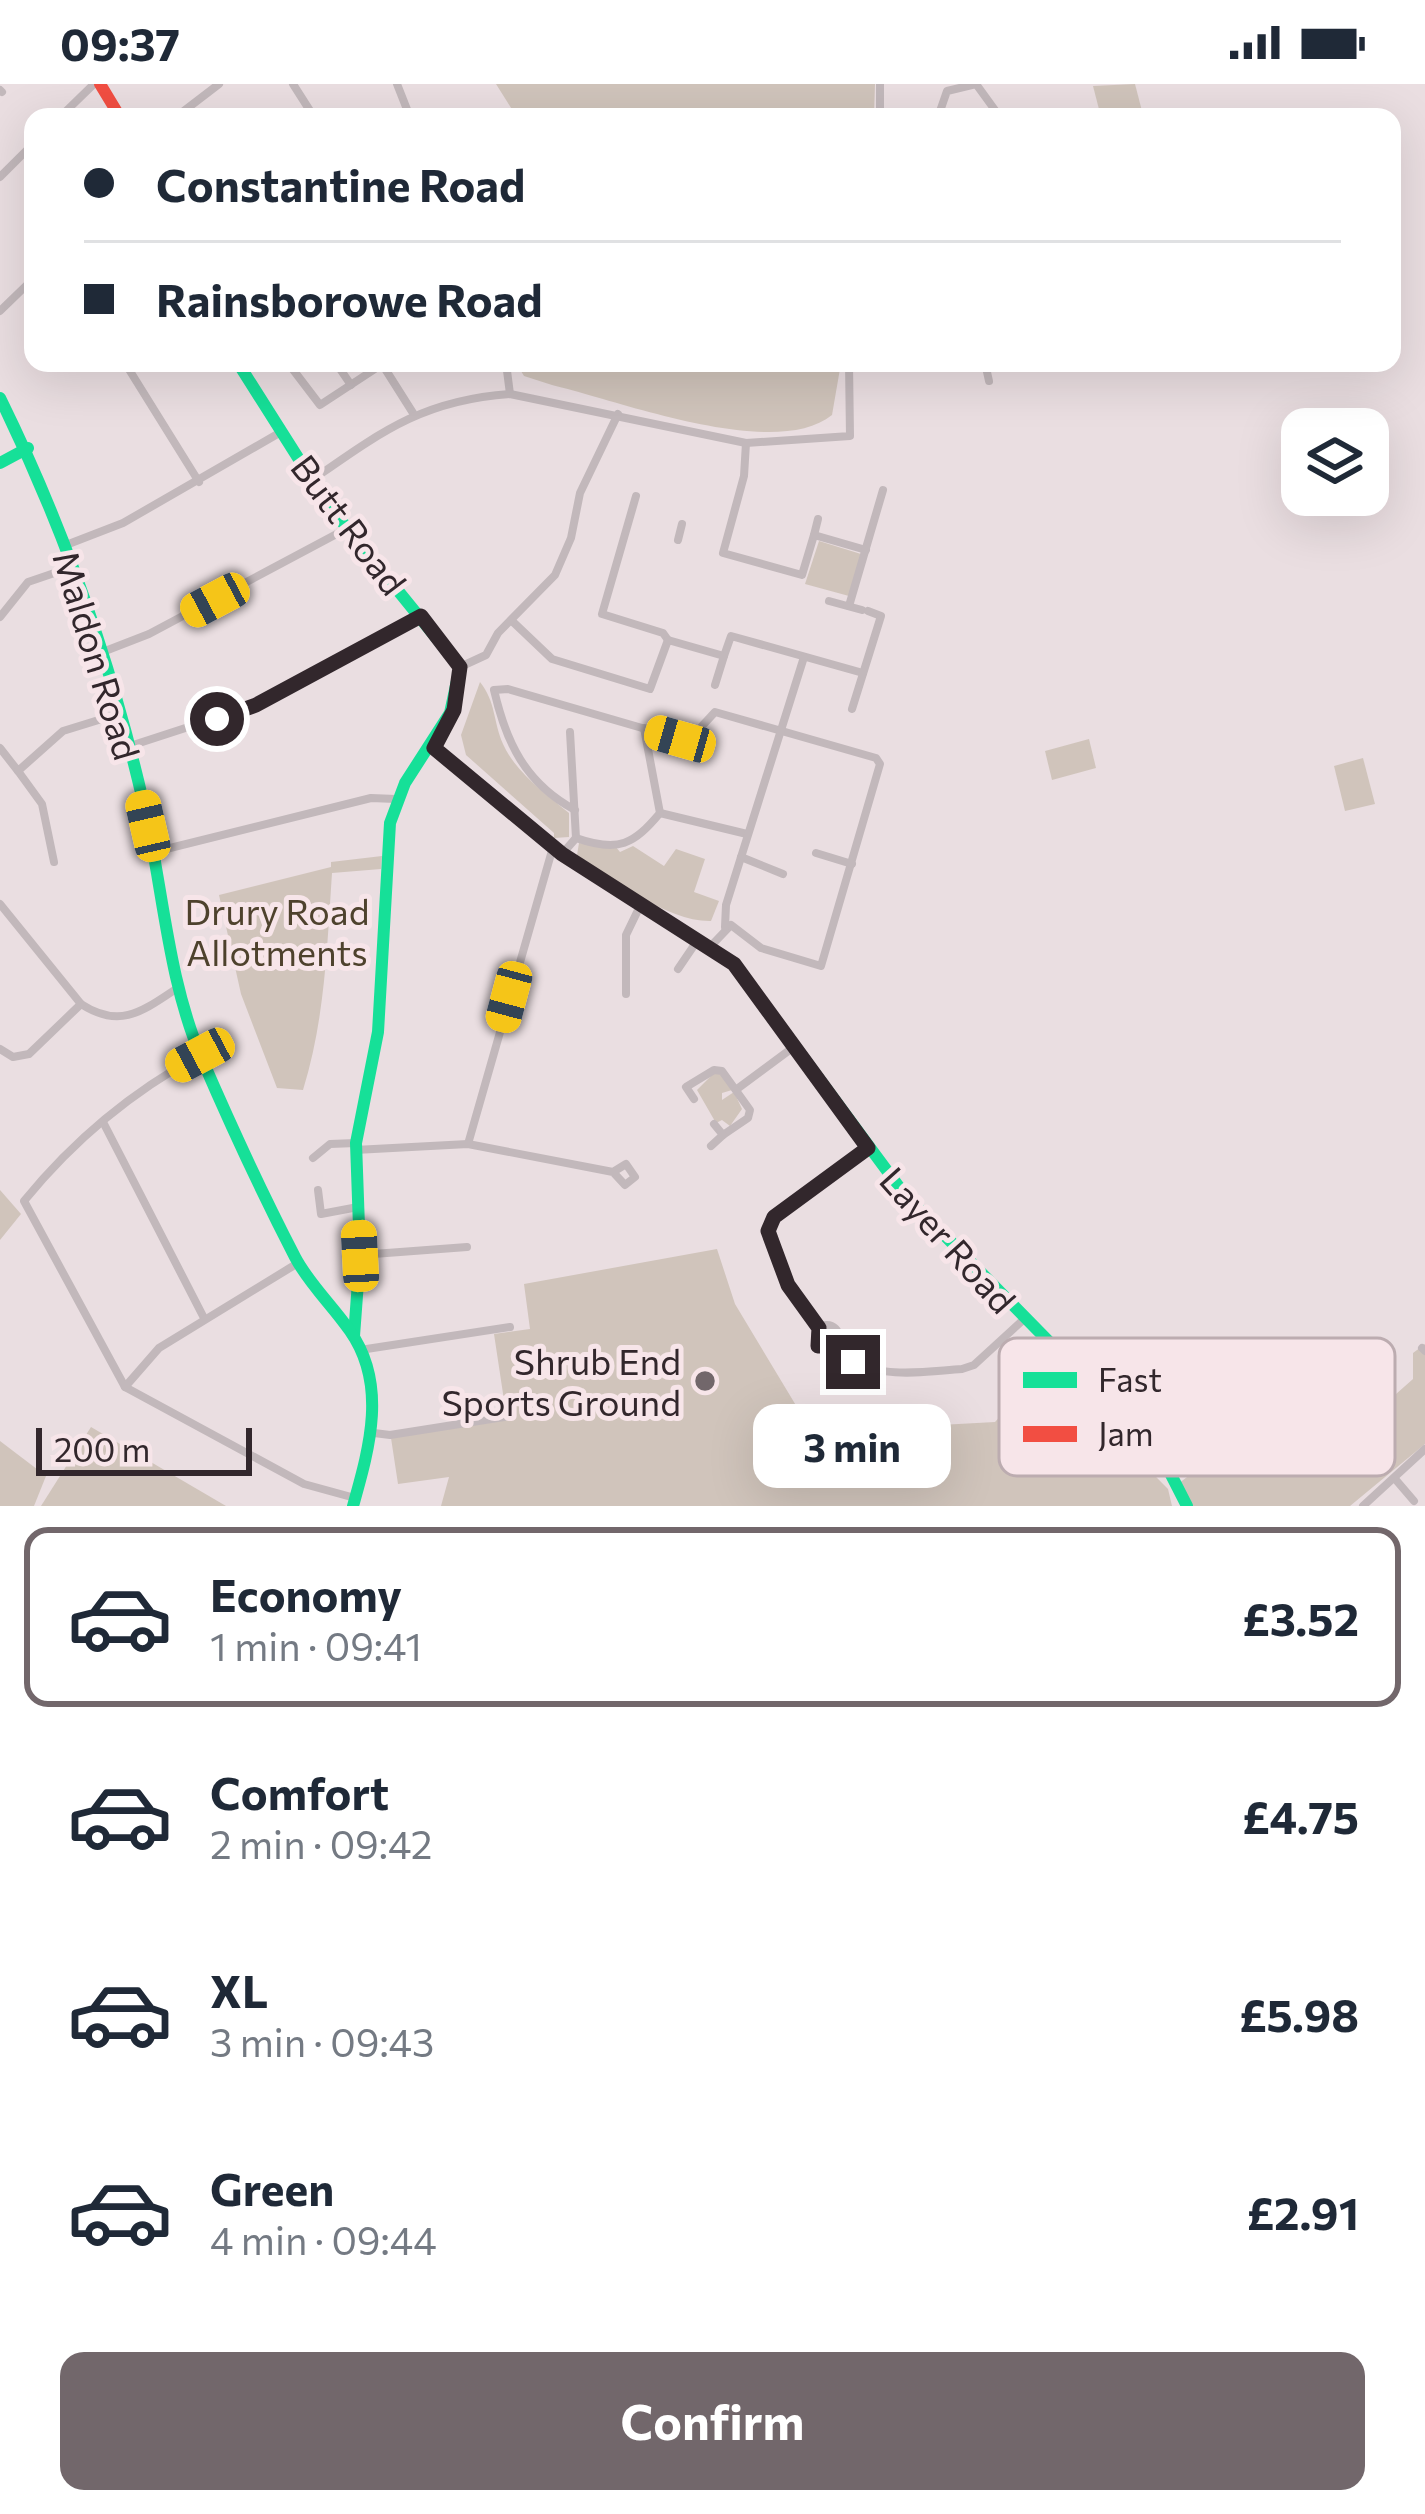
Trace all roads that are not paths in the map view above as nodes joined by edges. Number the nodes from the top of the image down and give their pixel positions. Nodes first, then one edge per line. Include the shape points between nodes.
1 (97, 84) edge
2 (219, 84) edge
3 (976, 84) edge
4 (70, 108) edge
5 (187, 108) edge
6 (941, 108) edge
7 (24, 153) edge
8 (0, 177) edge
9 (24, 288) edge
10 (0, 311) edge
11 (131, 372) edge
12 (244, 372) edge
13 (295, 372) edge
14 (342, 372) edge
15 (371, 372) edge
16 (388, 372) edge
17 (507, 372) edge
18 (850, 372) edge
19 (987, 372) edge
20 (989, 381) dead end
21 (351, 385) junction
22 (510, 394) junction
23 (0, 398) edge
24 (413, 413) junction
25 (618, 414) junction
26 (281, 432) junction
27 (746, 442) junction
28 (28, 448) junction
29 (0, 463) edge
30 (312, 480) junction
31 (199, 482) junction
32 (883, 490) dead end
33 (637, 496) dead end
34 (818, 519) dead end
35 (682, 524) dead end
36 (346, 529) junction
37 (814, 535) junction
38 (678, 540) dead end
39 (64, 545) junction
40 (866, 550) junction
41 (72, 567) junction
42 (829, 601) dead end
43 (849, 606) junction
44 (421, 616) junction
45 (0, 617) edge
46 (511, 620) junction
47 (668, 640) junction
48 (100, 653) junction
49 (724, 656) junction
50 (804, 657) junction
51 (460, 667) junction
52 (862, 673) junction
53 (715, 685) dead end
54 (852, 710) dead end
55 (118, 714) junction
56 (644, 728) junction
57 (782, 730) junction
58 (570, 732) dead end
59 (128, 747) junction
60 (0, 748) edge
61 (434, 748) junction
62 (18, 771) junction
63 (396, 799) junction
64 (574, 809) junction
65 (660, 813) junction
66 (747, 834) junction
67 (576, 838) junction
68 (558, 850) junction
69 (154, 853) junction
70 (816, 853) dead end
71 (741, 857) junction
72 (54, 862) dead end
73 (852, 864) junction
74 (783, 874) dead end
75 (0, 904) edge
76 (640, 906) junction
77 (726, 922) junction
78 (703, 944) junction
79 (678, 968) dead end
80 (179, 987) junction
81 (626, 994) dead end
82 (81, 1004) junction
83 (795, 1046) junction
84 (0, 1049) edge
85 (200, 1055) junction
86 (677, 1076) dead end
87 (686, 1088) junction
88 (736, 1089) junction
89 (694, 1099) dead end
90 (103, 1122) junction
91 (714, 1124) dead end
92 (723, 1136) junction
93 (468, 1144) junction
94 (356, 1146) junction
95 (711, 1146) dead end
96 (868, 1148) junction
97 (313, 1158) dead end
98 (614, 1172) dead end
99 (318, 1190) dead end
100 (358, 1207) junction
101 (467, 1247) dead end
102 (360, 1256) junction
103 (298, 1263) junction
104 (356, 1297) junction
105 (332, 1310) junction
106 (204, 1318) junction
107 (1023, 1320) junction
108 (510, 1328) dead end
109 (819, 1328) junction
110 (1002, 1338) edge
111 (1041, 1338) edge
112 (999, 1341) edge
113 (357, 1343) junction
114 (835, 1346) junction
115 (125, 1387) junction
116 (504, 1417) dead end
117 (374, 1432) junction
118 (1425, 1449) edge
119 (1174, 1476) edge
120 (1396, 1480) junction
121 (1414, 1501) dead end
122 (354, 1502) edge
123 (1187, 1506) edge
124 (1363, 1506) edge

1 - 4 street
2 - 5 street
3 - 6 street via 947,91
7 - 8 street
9 - 10 street
11 - 31 street
12 - 26 main road, Butt Road
13 - 21 street via 320,405
14 - 21 street
15 - 21 street
16 - 24 street
17 - 22 street
18 - 27 street via 850,436
19 - 20 street
22 - 24 street
22 - 25 street
23 - 28 main road, Maldon Road
24 - 30 street
25 - 27 street
25 - 46 street via 580,494 563,562
26 - 30 main road, Butt Road
26 - 31 street
27 - 37 street via 723,553 802,575
28 - 29 main road
28 - 39 main road, Maldon Road
30 - 36 main road, Butt Road
31 - 39 street
32 - 40 street
33 - 47 street via 602,614
34 - 37 street
35 - 38 street
36 - 44 main road, Butt Road
36 - 48 street
37 - 40 street
39 - 41 main road, Maldon Road
40 - 43 street
41 - 45 street via 28,582
41 - 48 main road, Maldon Road
42 - 43 street
43 - 52 street via 881,616
44 - 51 main road, Butt Road
44 - 59 street via 256,705
46 - 47 street via 552,659 650,688
46 - 51 street via 486,655
47 - 49 street
48 - 55 main road, Maldon Road
49 - 50 street via 731,636
49 - 53 street
50 - 52 street
50 - 57 street
51 - 61 main road via 454,710
52 - 54 street
55 - 59 main road, Maldon Road
55 - 62 street via 63,730
56 - 57 street via 690,739 716,712
56 - 64 street via 494,690 509,747
56 - 65 street
57 - 66 street
57 - 73 street via 880,764
58 - 64 street
59 - 69 main road, Maldon Road
60 - 62 street
61 - 63 main road
61 - 68 main road, Layer Road
62 - 72 street via 41,804
63 - 69 street via 371,798
63 - 94 main road via 380,1019
64 - 67 street
65 - 66 street
65 - 67 street via 636,840
66 - 71 street
67 - 68 street
68 - 76 main road, Layer Road
68 - 93 street
69 - 80 main road, Maldon Road
70 - 73 street
71 - 74 street
71 - 77 street
73 - 77 street via 821,966 761,948
75 - 82 street
76 - 78 main road, Layer Road
76 - 81 street via 626,935
77 - 78 street
78 - 79 street
78 - 83 main road, Layer Road via 734,964
80 - 82 street via 127,1018
80 - 85 main road, Maldon Road
82 - 84 street via 29,1054
83 - 88 street
83 - 96 main road, Layer Road
85 - 90 street via 150,1082
85 - 103 main road, Maldon Road
86 - 87 street
87 - 88 street via 714,1070
87 - 89 street
88 - 92 street via 748,1118
90 - 106 street
90 - 115 street via 60,1156 24,1201
91 - 92 street
92 - 95 street
93 - 94 street
93 - 98 street
94 - 97 street via 322,1143
94 - 100 main road
96 - 107 main road, Layer Road
96 - 109 street via 770,1224 788,1285
99 - 100 street via 321,1214
100 - 102 main road
101 - 102 street
102 - 104 main road
103 - 105 main road, Maldon Road
103 - 106 street
104 - 105 main road
104 - 113 main road
105 - 113 main road, Maldon Road
106 - 115 street via 159,1348
107 - 110 street
107 - 111 main road, Layer Road
108 - 113 street
109 - 114 street via 836,1329
109 - 114 street via 818,1346
112 - 114 street via 968,1368 881,1372
113 - 117 main road via 374,1400
115 - 122 street via 304,1484
116 - 117 street
117 - 122 main road
118 - 120 street
119 - 123 main road, Layer Road
120 - 121 street
120 - 124 street

